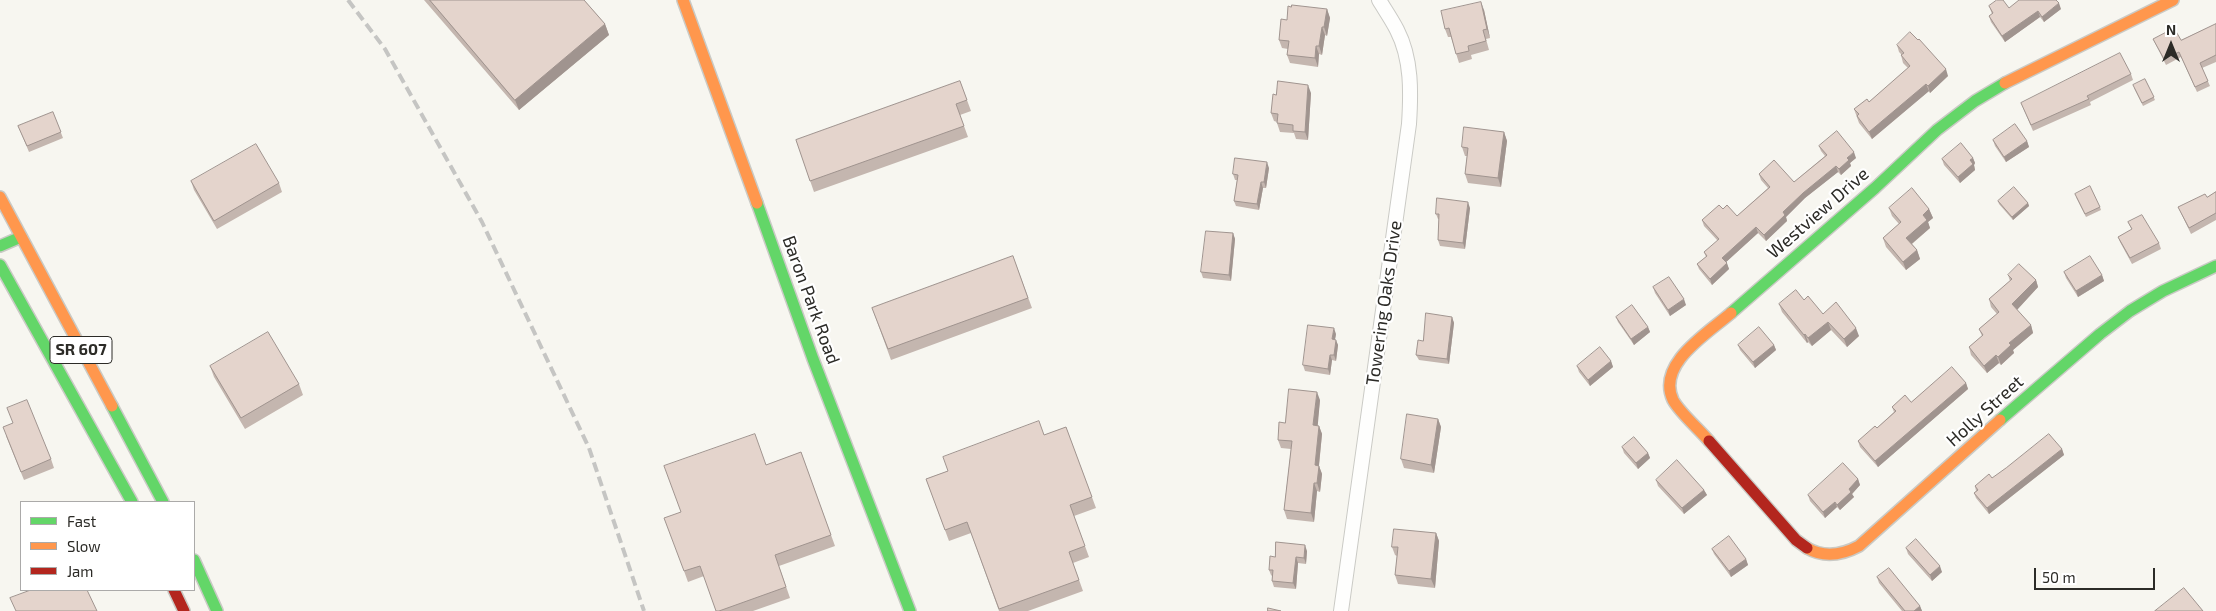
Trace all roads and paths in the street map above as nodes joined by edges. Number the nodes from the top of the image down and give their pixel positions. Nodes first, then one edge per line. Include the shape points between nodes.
1 (683, 0) edge
2 (1379, 0) edge
3 (2173, 0) edge
4 (0, 197) edge
5 (21, 237) junction
6 (0, 246) edge
7 (0, 265) edge
8 (2216, 266) edge
9 (131, 501) edge
10 (162, 501) edge
11 (1784, 527) joint
12 (195, 562) edge
13 (174, 591) edge
14 (184, 611) edge
15 (217, 611) edge
16 (910, 611) edge
17 (1341, 611) edge

1 - 16 street, Baron Park Road via 813,358
2 - 17 street, Towering Oaks Drive via 1398,31 1408,67 1410,124
3 - 11 street, Westview Drive via 2016,76 1975,101 1937,130 1672,367 1669,378 1674,401
4 - 5 street, SR 607
5 - 6 street
5 - 10 street, SR 607
7 - 9 street, SR 607
8 - 11 street, Holly Street via 2155,296 2100,334 1859,546 1840,555 1816,553 1804,547
12 - 15 street
13 - 14 street

